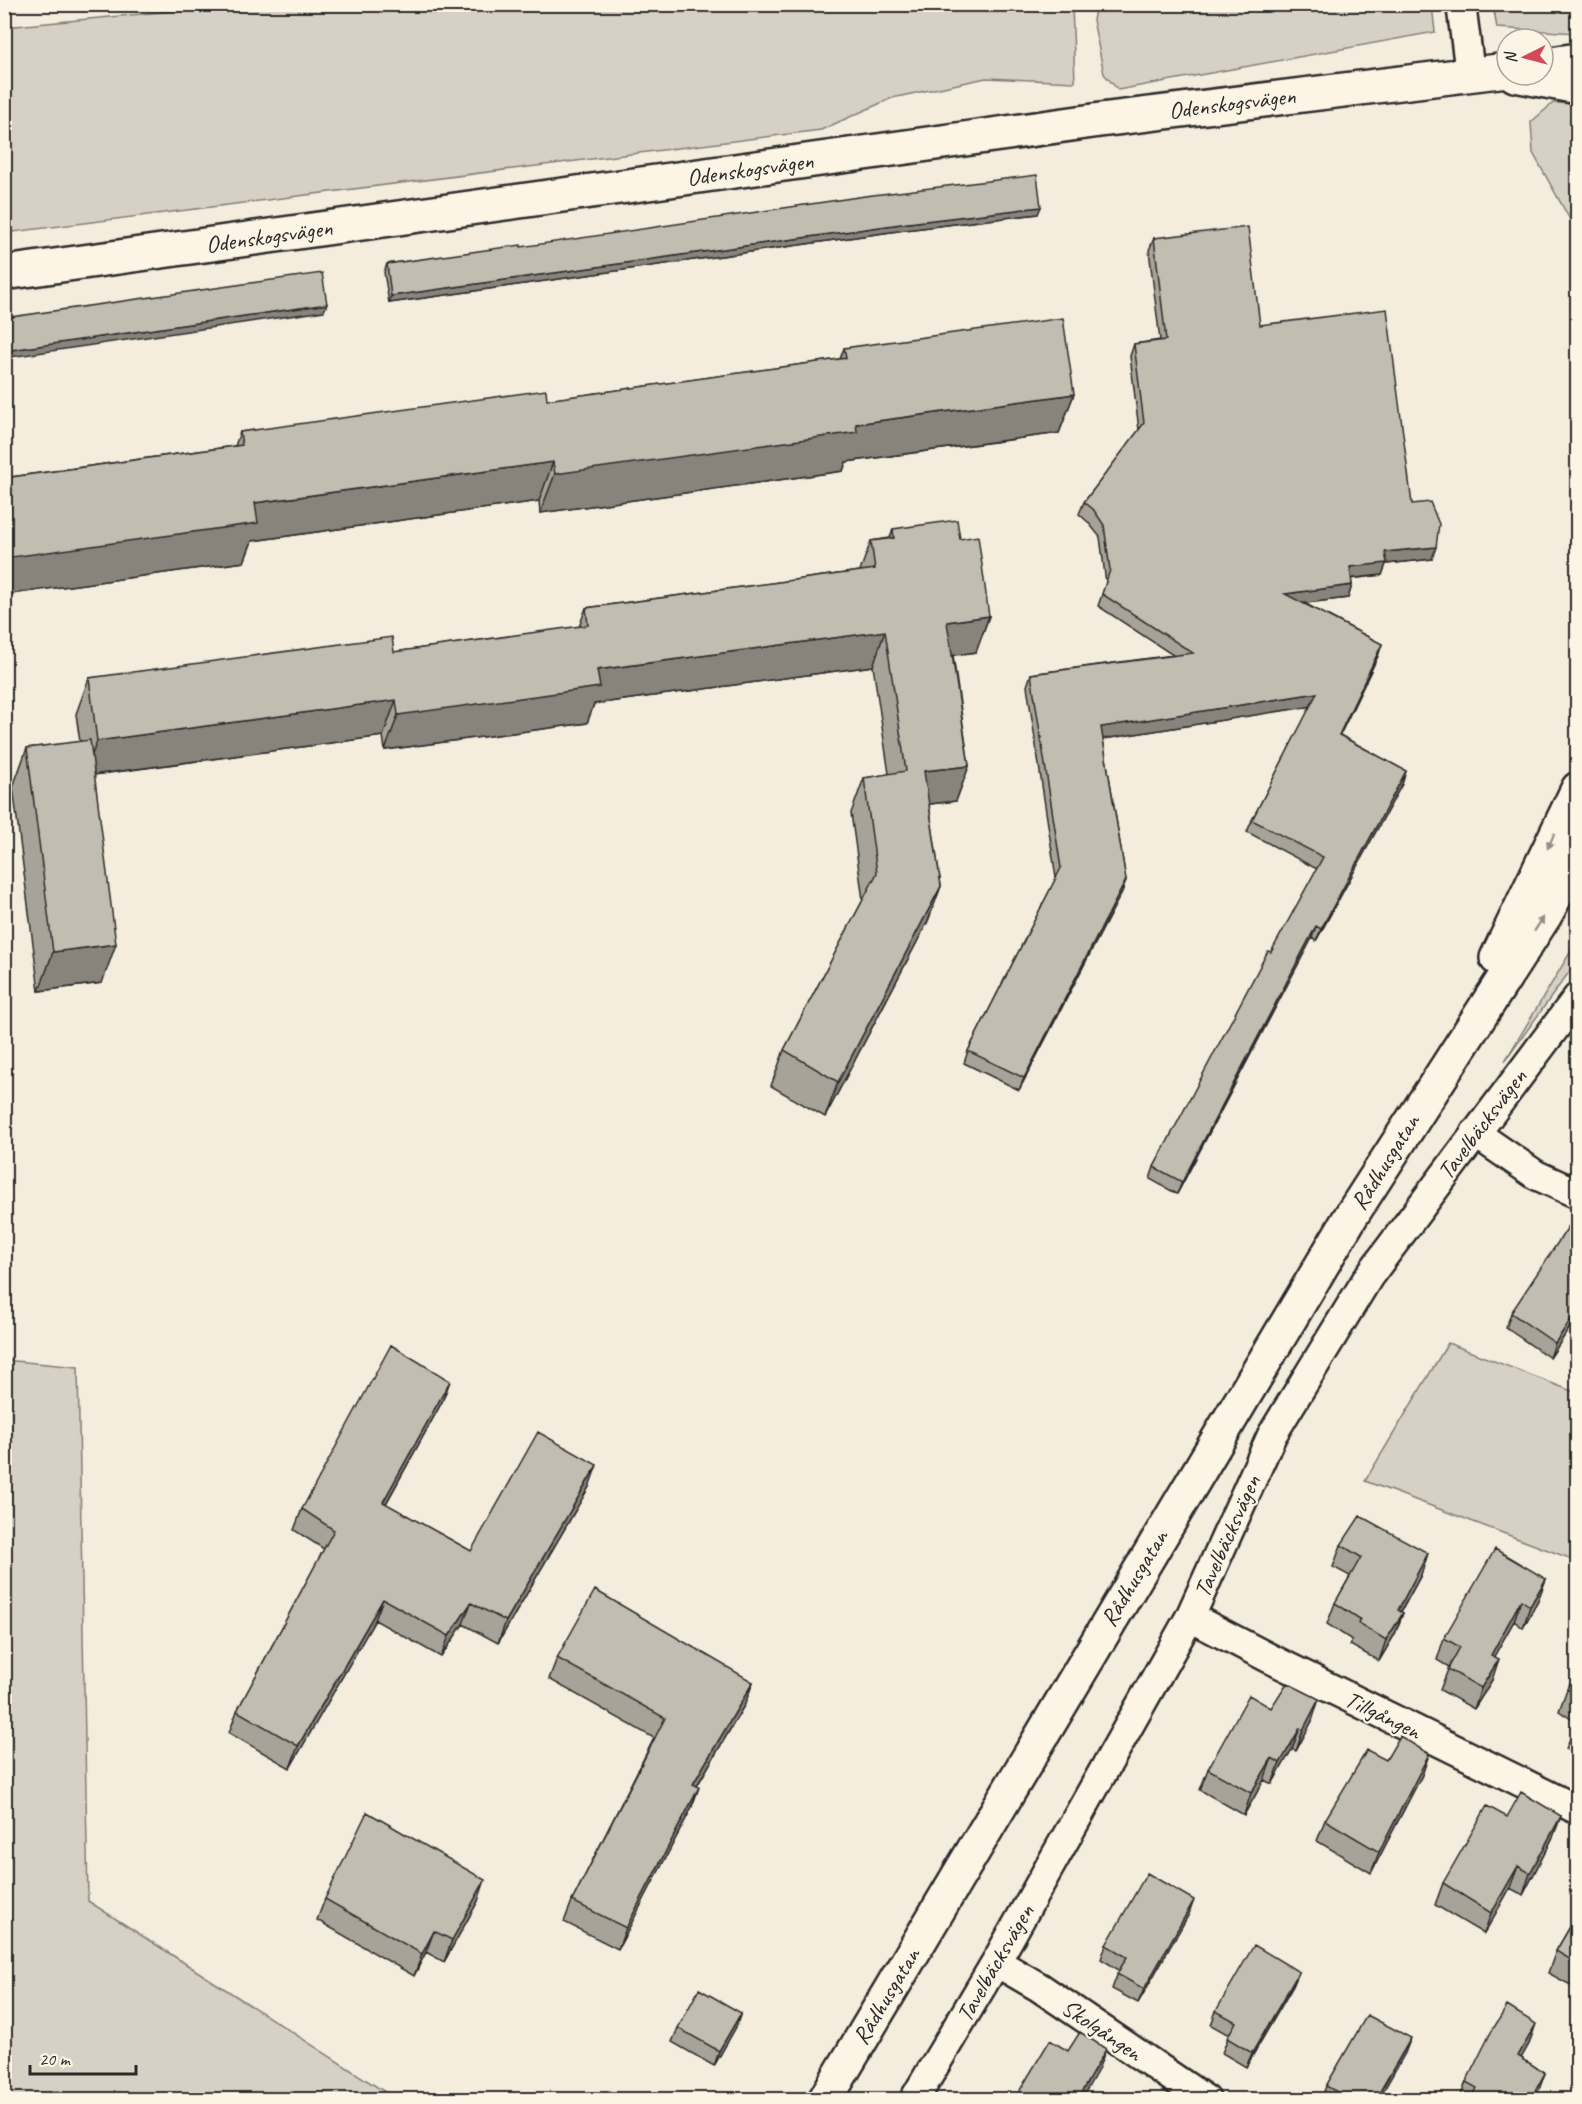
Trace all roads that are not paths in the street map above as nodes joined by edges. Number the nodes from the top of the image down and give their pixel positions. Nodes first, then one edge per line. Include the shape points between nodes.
1 (1461, 4) edge
2 (1578, 60) edge
3 (1555, 63) edge
4 (1495, 66) edge
5 (1495, 73) edge
6 (1555, 83) edge
7 (1578, 87) edge
8 (4, 273) edge
9 (1578, 789) edge
10 (1578, 855) edge
11 (1578, 997) edge
12 (1449, 1061) junction
13 (1475, 1133) junction
14 (1578, 1194) edge
15 (1190, 1617) junction
16 (1578, 1810) edge
17 (996, 1962) junction
18 (825, 2100) edge
19 (914, 2100) edge
20 (1206, 2100) edge

1 - 4 street
2 - 3 main road
5 - 8 main road, Odenskogsvägen via 1100,120
6 - 7 main road, Odenskogsvägen
9 -> 12 main road, Rådhusgatan
12 -> 10 main road, Rådhusgatan via 1545,915
11 - 13 street, Tavelbäcksvägen
12 - 18 main road, Rådhusgatan via 1216,1440
13 - 14 street via 1536,1175
13 - 15 street, Tavelbäcksvägen via 1369,1276 1272,1435
15 - 16 street, Tillgången
15 - 17 street, Tavelbäcksvägen
17 - 19 street, Tavelbäcksvägen
17 - 20 street, Skolgången

